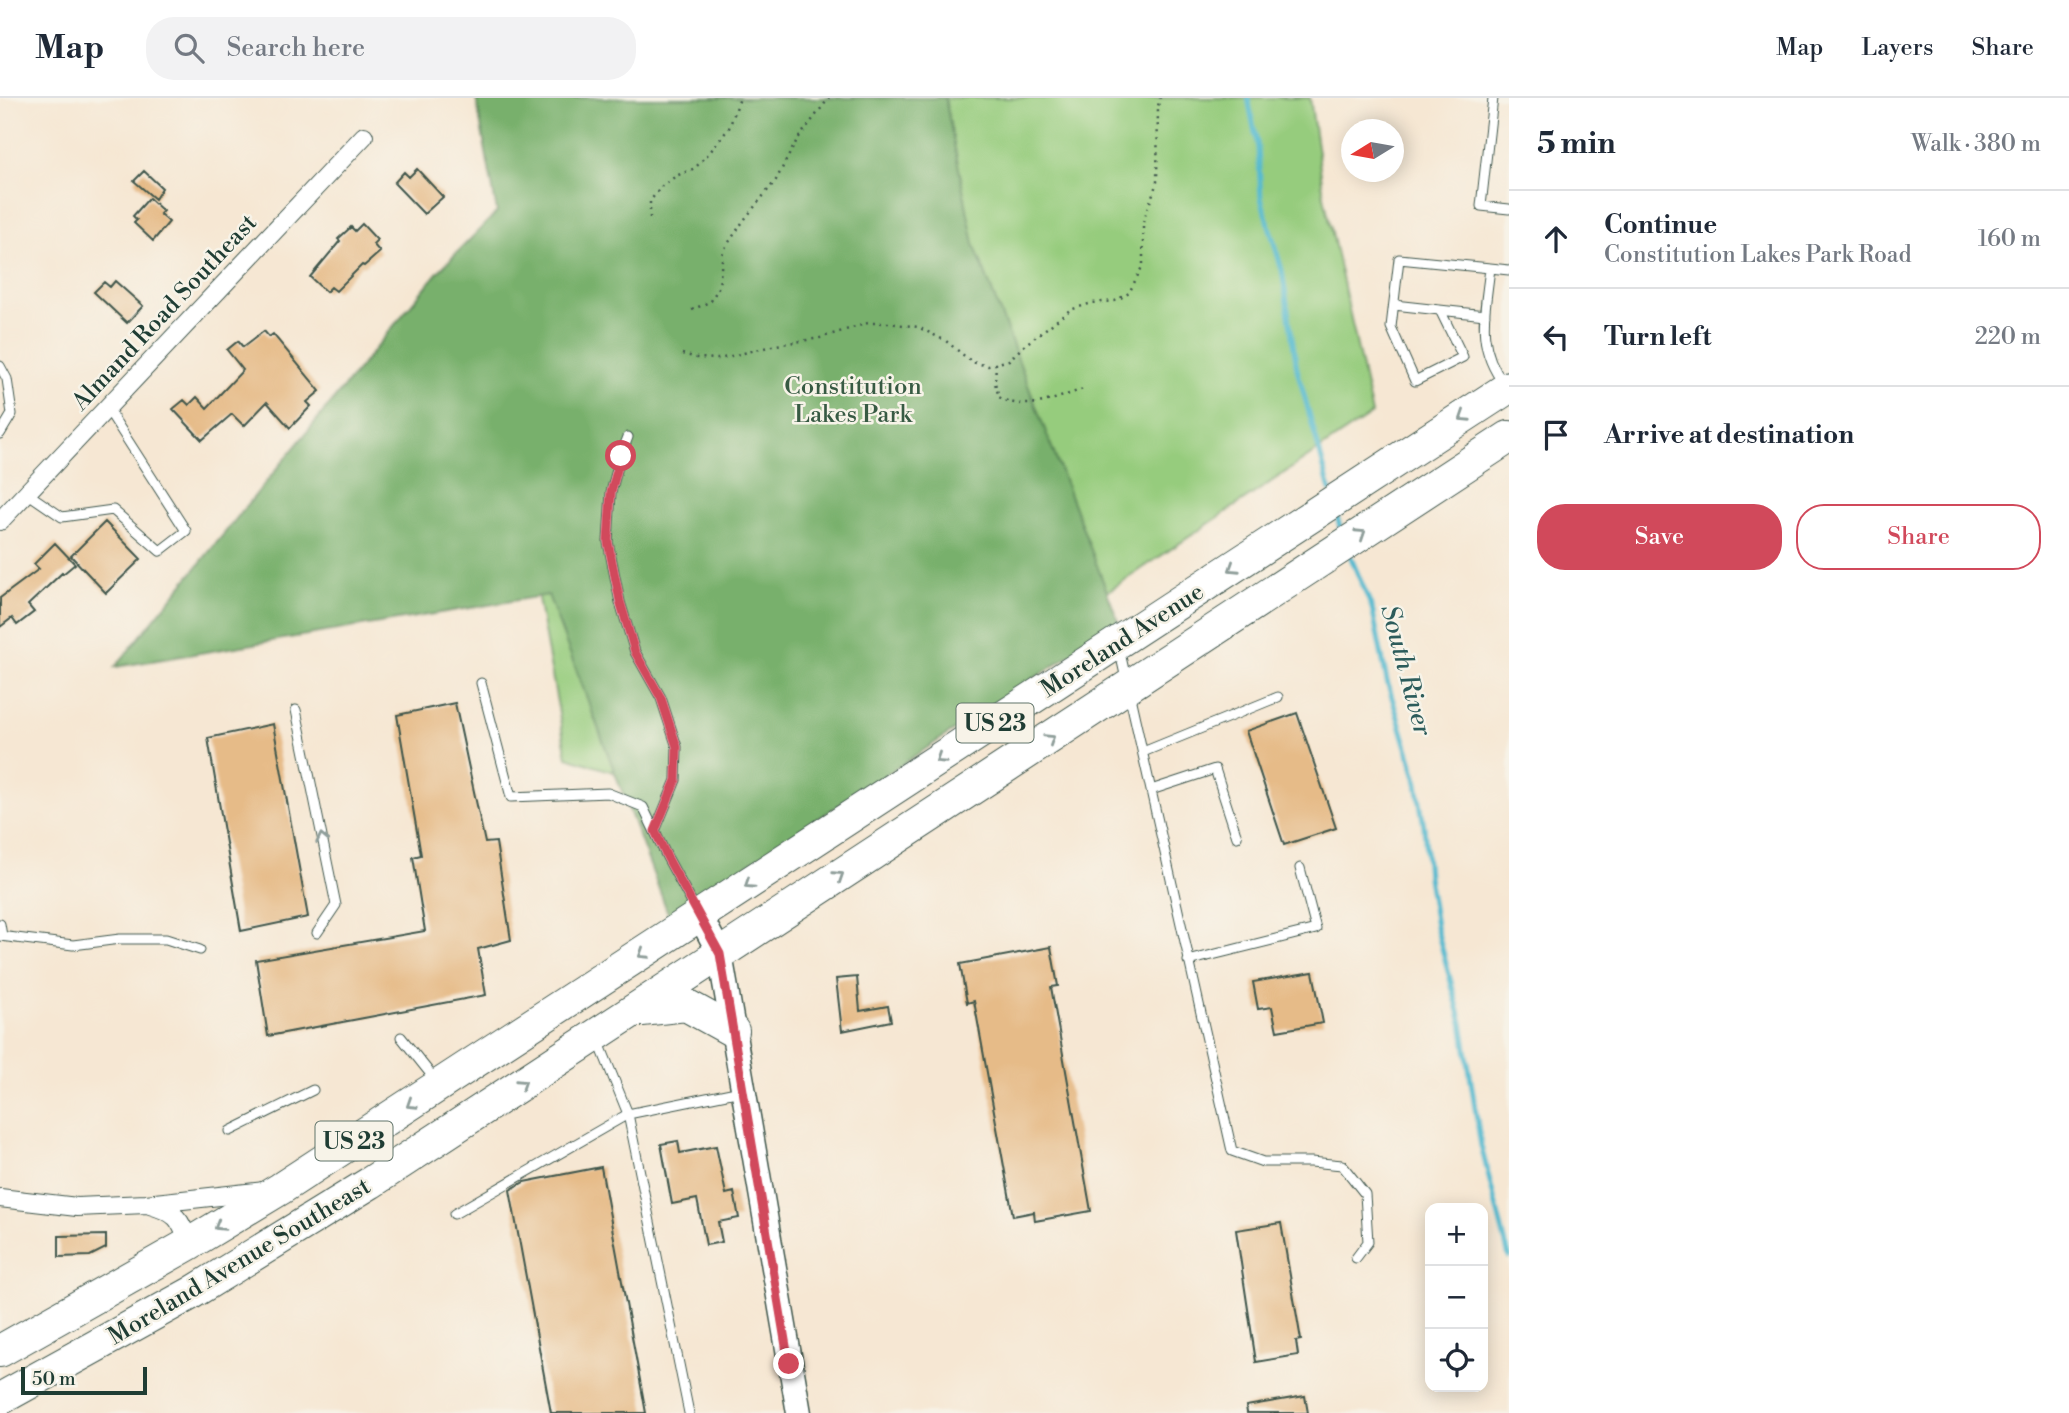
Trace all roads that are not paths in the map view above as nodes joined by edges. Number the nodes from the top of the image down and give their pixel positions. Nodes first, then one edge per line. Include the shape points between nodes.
1 (1493, 98) edge
2 (364, 136) dead end
3 (1509, 209) edge
4 (1490, 268) junction
5 (1509, 270) edge
6 (1394, 305) junction
7 (1440, 310) junction
8 (1485, 315) junction
9 (0, 366) edge
10 (1508, 388) edge
11 (107, 408) junction
12 (0, 434) edge
13 (628, 437) dead end
14 (1509, 437) edge
15 (27, 493) junction
16 (0, 522) edge
17 (1117, 643) junction
18 (481, 683) dead end
19 (1128, 687) junction
20 (1279, 697) dead end
21 (296, 710) dead end
22 (1143, 752) junction
23 (1151, 790) junction
24 (655, 831) junction
25 (1237, 837) dead end
26 (1300, 868) dead end
27 (700, 916) junction
28 (0, 924) edge
29 (317, 933) dead end
30 (1, 936) edge
31 (200, 950) dead end
32 (720, 954) junction
33 (1188, 961) junction
34 (634, 1011) junction
35 (733, 1031) junction
36 (596, 1035) junction
37 (401, 1037) dead end
38 (439, 1086) junction
39 (313, 1090) dead end
40 (743, 1091) junction
41 (628, 1114) junction
42 (230, 1131) dead end
43 (280, 1189) junction
44 (0, 1198) edge
45 (146, 1204) junction
46 (454, 1214) dead end
47 (190, 1244) junction
48 (1356, 1258) dead end
49 (0, 1350) edge
50 (0, 1399) edge
51 (689, 1413) edge
52 (799, 1413) edge

1 - 3 lane via 1481,206
2 - 11 street, Almand Road Southeast
4 - 5 lane
4 - 6 lane via 1399,259
4 - 8 lane
6 - 7 lane
6 - 7 lane via 1391,327 1415,381 1463,357
7 - 8 lane
8 - 10 lane via 1487,354
9 - 12 lane via 7,379 12,414
10 -> 17 highway, Moreland Avenue / US 23
11 - 15 street, Almand Road Southeast
11 - 15 lane via 186,531 160,551 113,510 61,517
13 - 24 lane via 611,492 608,542 635,652 661,698 677,747 676,780
19 -> 14 highway, Moreland Avenue / US 23
15 - 16 street, Almand Road Southeast
17 - 19 lane
17 -> 27 highway, Moreland Avenue / US 23
18 - 24 lane via 511,797 608,793 643,807
19 - 22 lane
32 -> 19 highway, Moreland Avenue / US 23
20 - 22 lane
29 -> 21 lane via 336,905
22 - 23 lane
23 - 25 lane via 1215,769
23 - 33 lane
24 - 27 lane
26 - 33 lane via 1316,929
27 - 32 street
27 -> 38 highway, Moreland Avenue Southeast / US 23
28 - 30 lane
30 - 31 lane via 73,945 166,939
32 - 34 highway, Moreland Avenue Southeast / US 23
32 - 35 street
33 - 48 lane via 1232,1151 1263,1162 1342,1165 1365,1194 1368,1242
34 - 35 highway via 686,1004
34 - 36 highway, Moreland Avenue Southeast / US 23
35 - 40 street
36 - 41 lane
50 -> 36 highway, Moreland Avenue Southeast / US 23 via 201,1287
37 - 38 lane
38 -> 43 highway, Moreland Avenue Southeast / US 23
39 - 42 lane
40 - 41 lane
40 - 52 street
41 - 46 lane
41 - 51 lane
43 - 45 street
43 -> 47 highway, Moreland Avenue Southeast / US 23
44 - 45 street via 77,1207
45 - 47 street via 177,1217
47 - 49 highway, Moreland Avenue Southeast / US 23

